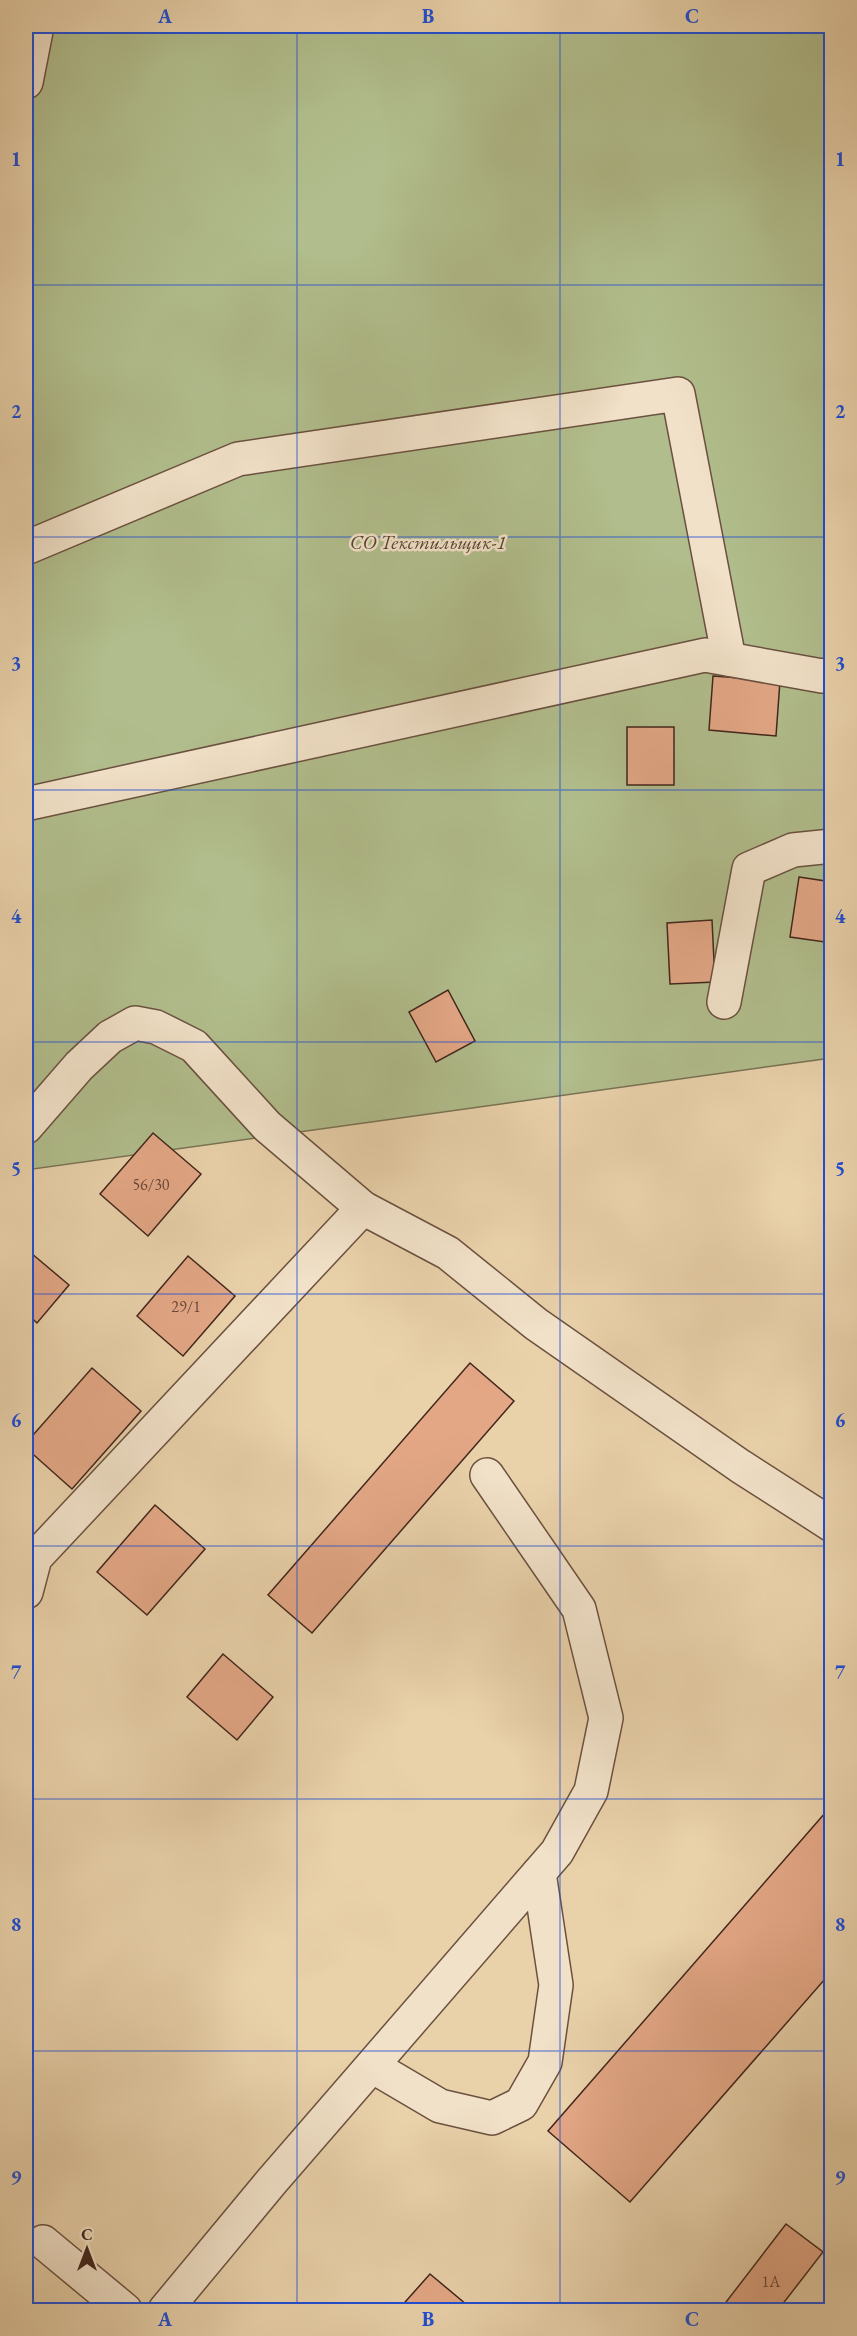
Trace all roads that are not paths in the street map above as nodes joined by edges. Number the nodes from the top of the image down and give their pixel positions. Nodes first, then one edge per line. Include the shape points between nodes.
1 (36, 26) edge
2 (26, 82) edge
3 (26, 548) edge
4 (729, 659) junction
5 (831, 675) edge
6 (26, 804) edge
7 (831, 846) edge
8 (724, 1002) dead end
9 (26, 1127) edge
10 (363, 1208) junction
11 (487, 1475) dead end
12 (831, 1525) edge
13 (26, 1592) edge
14 (539, 1873) junction
15 (372, 2066) junction
16 (43, 2242) dead end
17 (125, 2310) edge
18 (165, 2310) edge

1 - 2 street
3 - 4 street via 238,459 678,394
4 - 5 street
4 - 6 street via 705,655
7 - 8 street via 793,850 749,870
9 - 10 street via 110,1037 135,1023 156,1027 194,1046 267,1126
10 - 12 street via 448,1253 536,1324
10 - 13 street via 35,1558
11 - 14 street via 579,1609 606,1718 591,1791 557,1852
14 - 15 street
14 - 15 street via 556,1984 545,2062 520,2104 492,2118 440,2106
15 - 18 street
16 - 17 street

